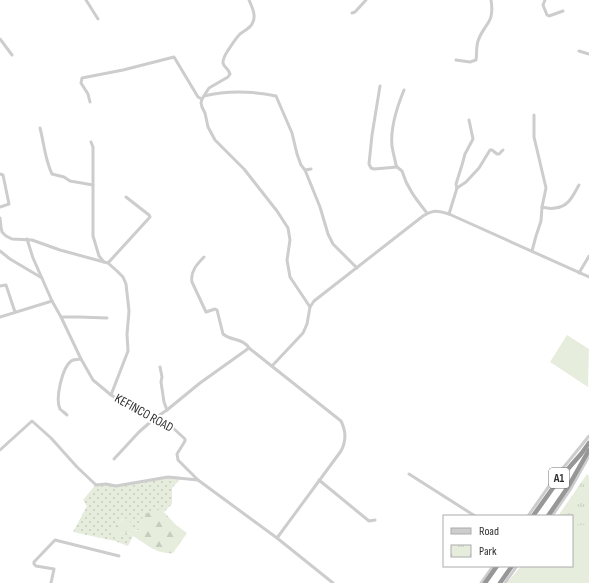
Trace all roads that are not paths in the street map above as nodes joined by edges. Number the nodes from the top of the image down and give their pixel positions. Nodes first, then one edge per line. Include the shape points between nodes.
1 (86, 0) edge
2 (249, 0) edge
3 (366, 0) edge
4 (491, 0) edge
5 (545, 0) edge
6 (563, 11) dead end
7 (352, 13) dead end
8 (98, 19) dead end
9 (0, 39) edge
10 (580, 51) dead end
11 (589, 54) edge
12 (12, 55) dead end
13 (456, 60) dead end
14 (380, 86) dead end
15 (404, 90) dead end
16 (204, 96) junction
17 (202, 99) junction
18 (90, 102) dead end
19 (534, 115) dead end
20 (469, 120) dead end
21 (40, 128) dead end
22 (91, 142) dead end
23 (503, 150) dead end
24 (397, 167) junction
25 (311, 169) dead end
26 (305, 170) junction
27 (0, 174) edge
28 (93, 185) junction
29 (579, 185) dead end
30 (457, 188) junction
31 (126, 197) dead end
32 (0, 207) edge
33 (542, 207) junction
34 (427, 213) junction
35 (449, 214) junction
36 (0, 218) edge
37 (27, 239) junction
38 (0, 251) edge
39 (532, 251) junction
40 (589, 256) edge
41 (204, 257) dead end
42 (106, 262) junction
43 (357, 268) junction
44 (579, 272) junction
45 (589, 277) edge
46 (42, 278) junction
47 (0, 286) edge
48 (52, 301) junction
49 (310, 307) junction
50 (15, 312) junction
51 (0, 317) edge
52 (61, 317) junction
53 (107, 318) dead end
54 (249, 348) junction
55 (80, 359) junction
56 (272, 366) junction
57 (160, 367) dead end
58 (111, 395) junction
59 (167, 410) junction
60 (67, 415) dead end
61 (155, 418) junction
62 (589, 436) edge
63 (589, 442) edge
64 (0, 450) edge
65 (589, 450) edge
66 (589, 456) edge
67 (114, 459) dead end
68 (564, 473) junction
69 (409, 474) dead end
70 (558, 474) junction
71 (198, 480) junction
72 (319, 480) junction
73 (576, 481) junction
74 (570, 484) junction
75 (473, 515) edge
76 (529, 515) edge
77 (534, 515) edge
78 (549, 515) edge
79 (553, 515) edge
80 (375, 520) dead end
81 (276, 538) junction
82 (119, 556) dead end
83 (492, 567) edge
84 (497, 567) edge
85 (511, 567) edge
86 (516, 567) edge
87 (51, 583) edge
88 (333, 583) edge
89 (481, 583) edge
90 (486, 583) edge
91 (500, 583) edge
92 (505, 583) edge

1 - 8 street
2 - 16 street via 254,20 239,35 223,61 230,74 209,88
3 - 7 street
4 - 13 street via 492,14 477,44 476,60
5 - 6 street via 543,5 547,15
9 - 12 street
10 - 11 street
14 - 24 street via 370,167
15 - 24 street via 398,104 392,134
16 - 17 street
16 - 26 street via 236,91 276,96
17 - 18 street via 198,97 174,57 82,78 81,83
17 - 49 street via 202,107 212,136 244,169 288,228 290,240 286,260 290,277
19 - 33 street via 534,137 546,188
20 - 30 street via 473,139 465,154
21 - 28 street via 52,174 70,181
22 - 28 street
23 - 30 street via 497,154 490,150 479,168
24 - 34 street via 402,171 410,191
25 - 26 street
26 - 43 street via 333,244
27 - 32 street via 9,204
28 - 42 street via 93,236 99,256
29 - 33 street via 564,206
30 - 35 street
31 - 42 street via 150,217
33 - 39 street via 541,221
34 - 35 street via 438,211
34 - 43 street
35 - 39 street
36 - 37 street via 2,232 6,236 19,240
37 - 42 street
37 - 46 street, KEFINCO ROAD
38 - 46 street
39 - 44 street
40 - 44 street
41 - 54 street via 195,266 191,278 197,294 206,312 217,310 223,334 244,342
42 - 58 street via 123,277 129,311 128,351
43 - 49 street via 314,301
44 - 45 street
46 - 48 street, KEFINCO ROAD
47 - 50 street via 6,285
48 - 50 street
48 - 52 street, KEFINCO ROAD
49 - 56 street via 303,333
50 - 51 street
52 - 53 street
52 - 55 street, KEFINCO ROAD
54 - 56 street
54 - 59 street
55 - 58 street, KEFINCO ROAD via 93,380
55 - 60 street via 70,362 60,383 58,401 61,410
56 - 72 street via 341,421 344,427 344,445
57 - 59 street
58 - 61 street, KEFINCO ROAD
59 - 61 street
61 - 67 street via 138,432
61 - 71 street, KEFINCO ROAD via 185,438 176,457
62 - 70 street
63 - 68 highway, A1
64 - 71 street via 32,421 96,485 116,486 168,477
65 - 74 highway, A1
66 - 73 street
68 - 70 street
68 - 77 highway, A1
69 - 75 street
70 - 76 street
71 - 81 street, KEFINCO ROAD
72 - 80 street via 369,521
72 - 81 street
73 - 74 street
73 - 79 street
74 - 78 highway, A1
81 - 88 street, KEFINCO ROAD
82 - 87 street via 55,540 34,562 36,566 54,569
83 - 89 street
84 - 90 highway
85 - 91 highway
86 - 92 street

